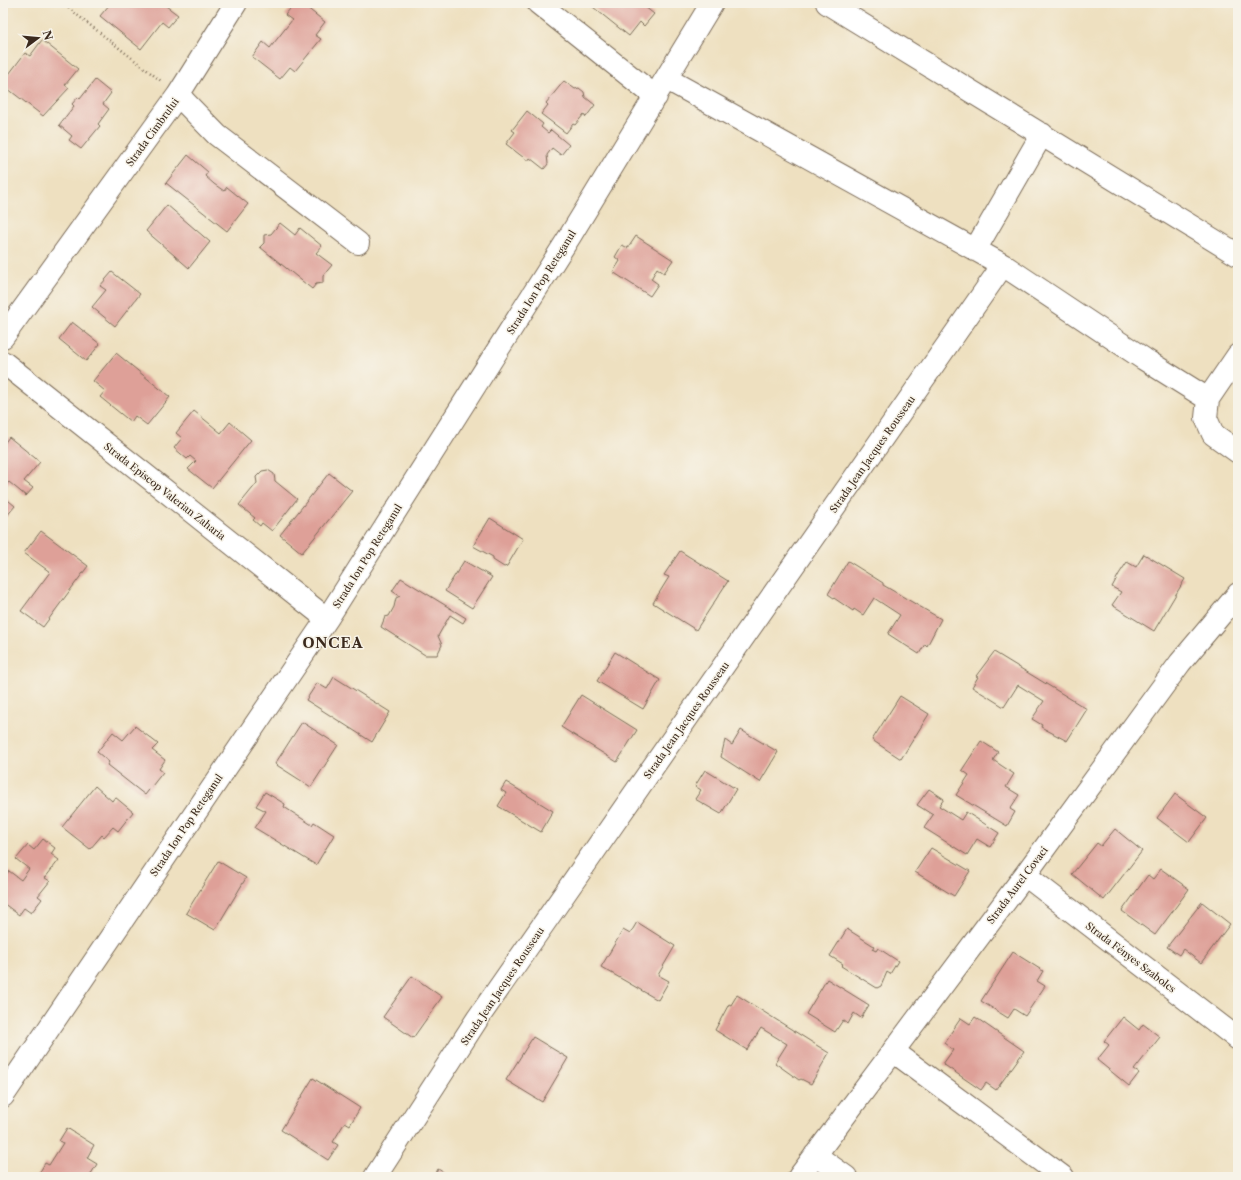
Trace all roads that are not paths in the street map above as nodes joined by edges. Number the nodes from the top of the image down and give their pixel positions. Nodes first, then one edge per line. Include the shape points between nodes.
1 (236, 3) edge
2 (538, 3) edge
3 (712, 3) edge
4 (827, 3) edge
5 (667, 79) junction
6 (178, 94) junction
7 (656, 97) junction
8 (1042, 134) junction
9 (358, 242) dead end
10 (975, 250) junction
11 (1238, 256) edge
12 (1003, 266) junction
13 (3, 337) edge
14 (1238, 355) edge
15 (3, 362) edge
16 (1208, 399) junction
17 (1238, 452) edge
18 (1238, 594) edge
19 (327, 619) junction
20 (1025, 875) junction
21 (1238, 1039) edge
22 (894, 1051) junction
23 (3, 1096) edge
24 (815, 1155) junction
25 (375, 1177) edge
26 (799, 1177) edge
27 (846, 1177) edge
28 (1064, 1177) edge

1 - 6 street
2 - 7 street
3 - 5 street, Strada Ion Pop Reteganul
4 - 8 street
5 - 7 street, Strada Ion Pop Reteganul
5 - 10 street
6 - 9 street, Strada Cimbrului via 217,135
6 - 13 street, Strada Cimbrului
7 - 19 street, Strada Ion Pop Reteganul via 562,250
8 - 10 street
8 - 11 street
10 - 12 street
12 - 16 street
12 - 25 street, Strada Jean Jacques Rousseau via 478,1018
14 - 16 street
15 - 19 street, Strada Episcop Valerian Zaharia
16 - 17 street via 1206,418 1212,434
18 - 20 street, Strada Aurel Covaci via 1180,663
19 - 23 street, Strada Ion Pop Reteganul
20 - 21 street, Strada Fényes Szabolcs
20 - 22 street, Strada Aurel Covaci
22 - 24 street, Strada Aurel Covaci
22 - 28 street
24 - 26 street, Strada Aurel Covaci
24 - 27 street

